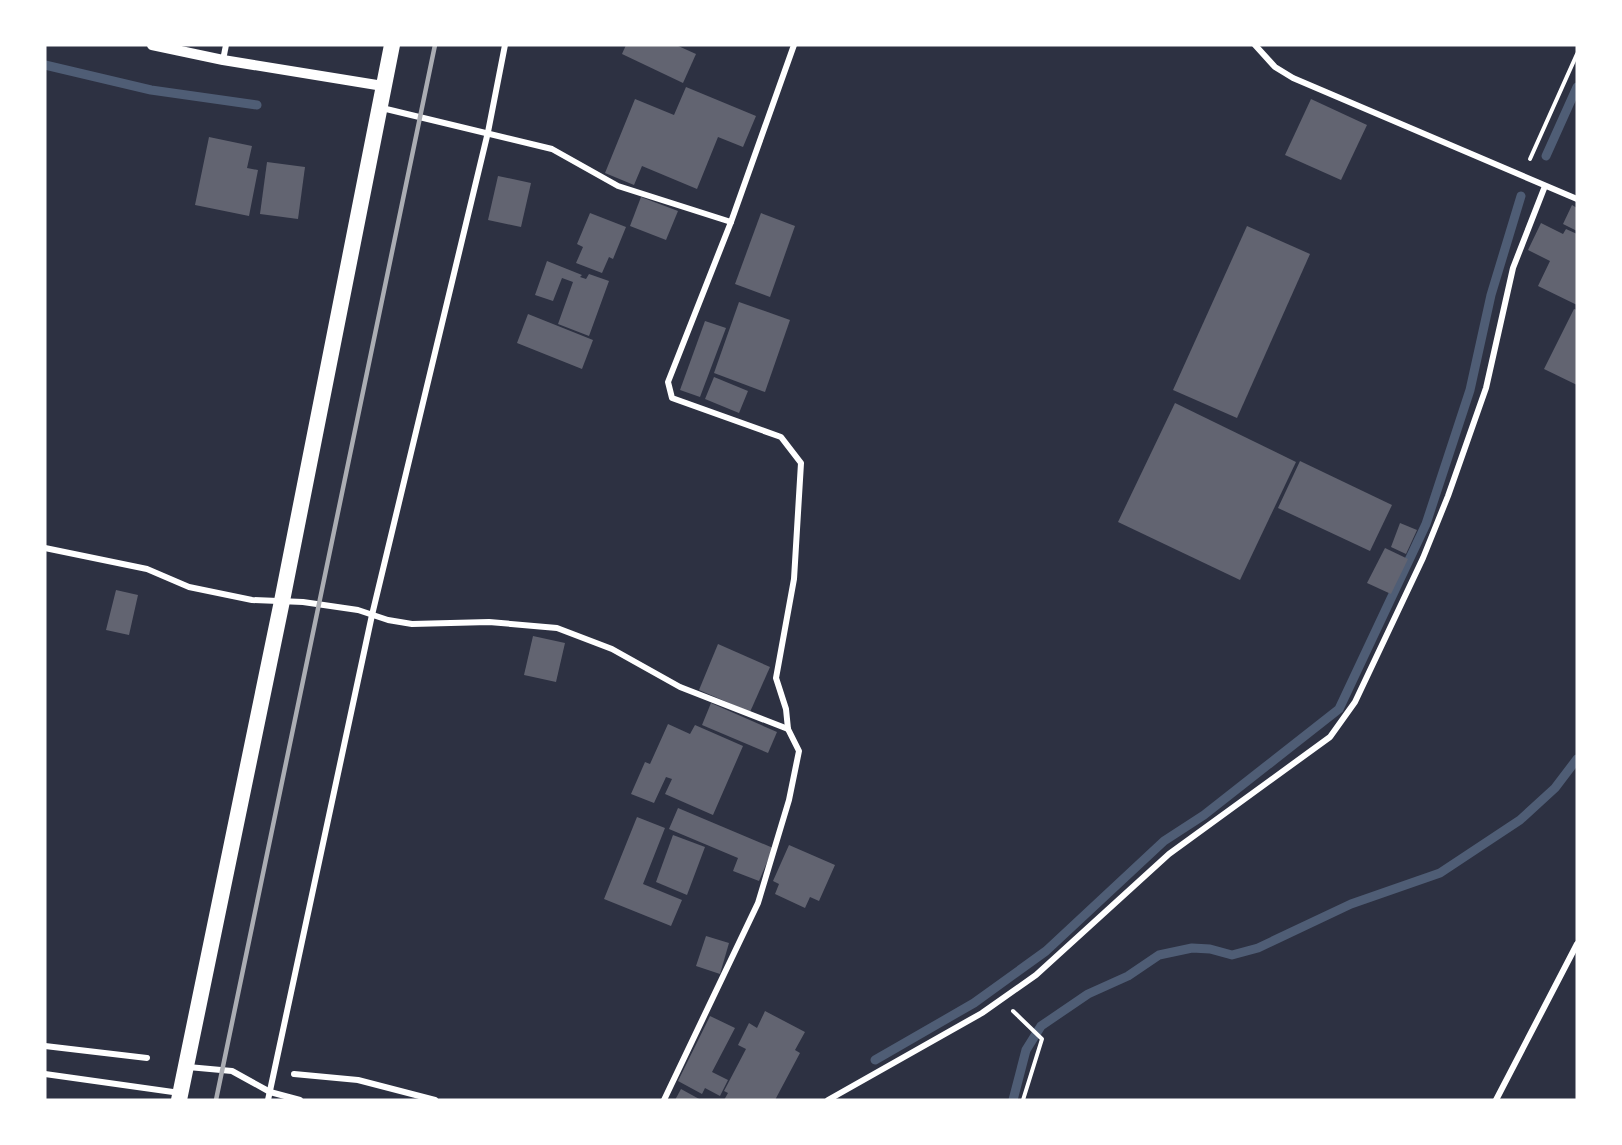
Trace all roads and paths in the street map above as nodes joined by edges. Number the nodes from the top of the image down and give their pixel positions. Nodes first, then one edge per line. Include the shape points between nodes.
1 (152, 45) edge
2 (226, 45) edge
3 (392, 45) edge
4 (505, 45) edge
5 (794, 45) edge
6 (1255, 45) edge
7 (1577, 54) edge
8 (224, 60) junction
9 (383, 86) junction
10 (378, 107) junction
11 (488, 132) junction
12 (1522, 176) junction
13 (1545, 186) junction
14 (1577, 199) edge
15 (731, 222) junction
16 (45, 548) edge
17 (282, 601) junction
18 (372, 615) junction
19 (788, 729) junction
20 (1577, 944) edge
21 (1001, 1000) junction
22 (45, 1046) edge
23 (147, 1058) dead end
24 (185, 1067) junction
25 (45, 1074) edge
26 (294, 1074) dead end
27 (270, 1092) junction
28 (180, 1096) edge
29 (268, 1100) edge
30 (300, 1100) edge
31 (435, 1100) edge
32 (664, 1100) edge
33 (828, 1100) edge
34 (1023, 1100) edge
35 (1496, 1100) edge

1 - 8 street
2 - 8 street
3 - 9 highway
4 - 11 street
5 - 15 street
6 - 12 street via 1275,67 1293,78
7 - 12 path
8 - 9 street
9 - 10 highway
10 - 11 street
10 - 17 highway
11 - 15 street via 552,149 618,186
11 - 18 street
12 - 13 street
13 - 14 street
13 - 21 street via 1513,268 1474,426 1424,558 1355,702 1330,737 1169,854 1080,938
15 - 19 street via 671,370 669,391 679,401 781,437 801,463 794,579 776,678
16 - 17 street via 147,568 189,586 252,600
17 - 18 street
17 - 24 highway
18 - 19 street via 412,624 489,622 557,628 612,649 680,687
18 - 27 street
19 - 32 street via 799,751 789,800 758,903
20 - 35 street
21 - 33 street
21 - 34 path via 1042,1039
22 - 23 street
24 - 27 street via 232,1071
24 - 28 highway
25 - 28 street
26 - 31 street via 358,1080
27 - 29 street
27 - 30 street

